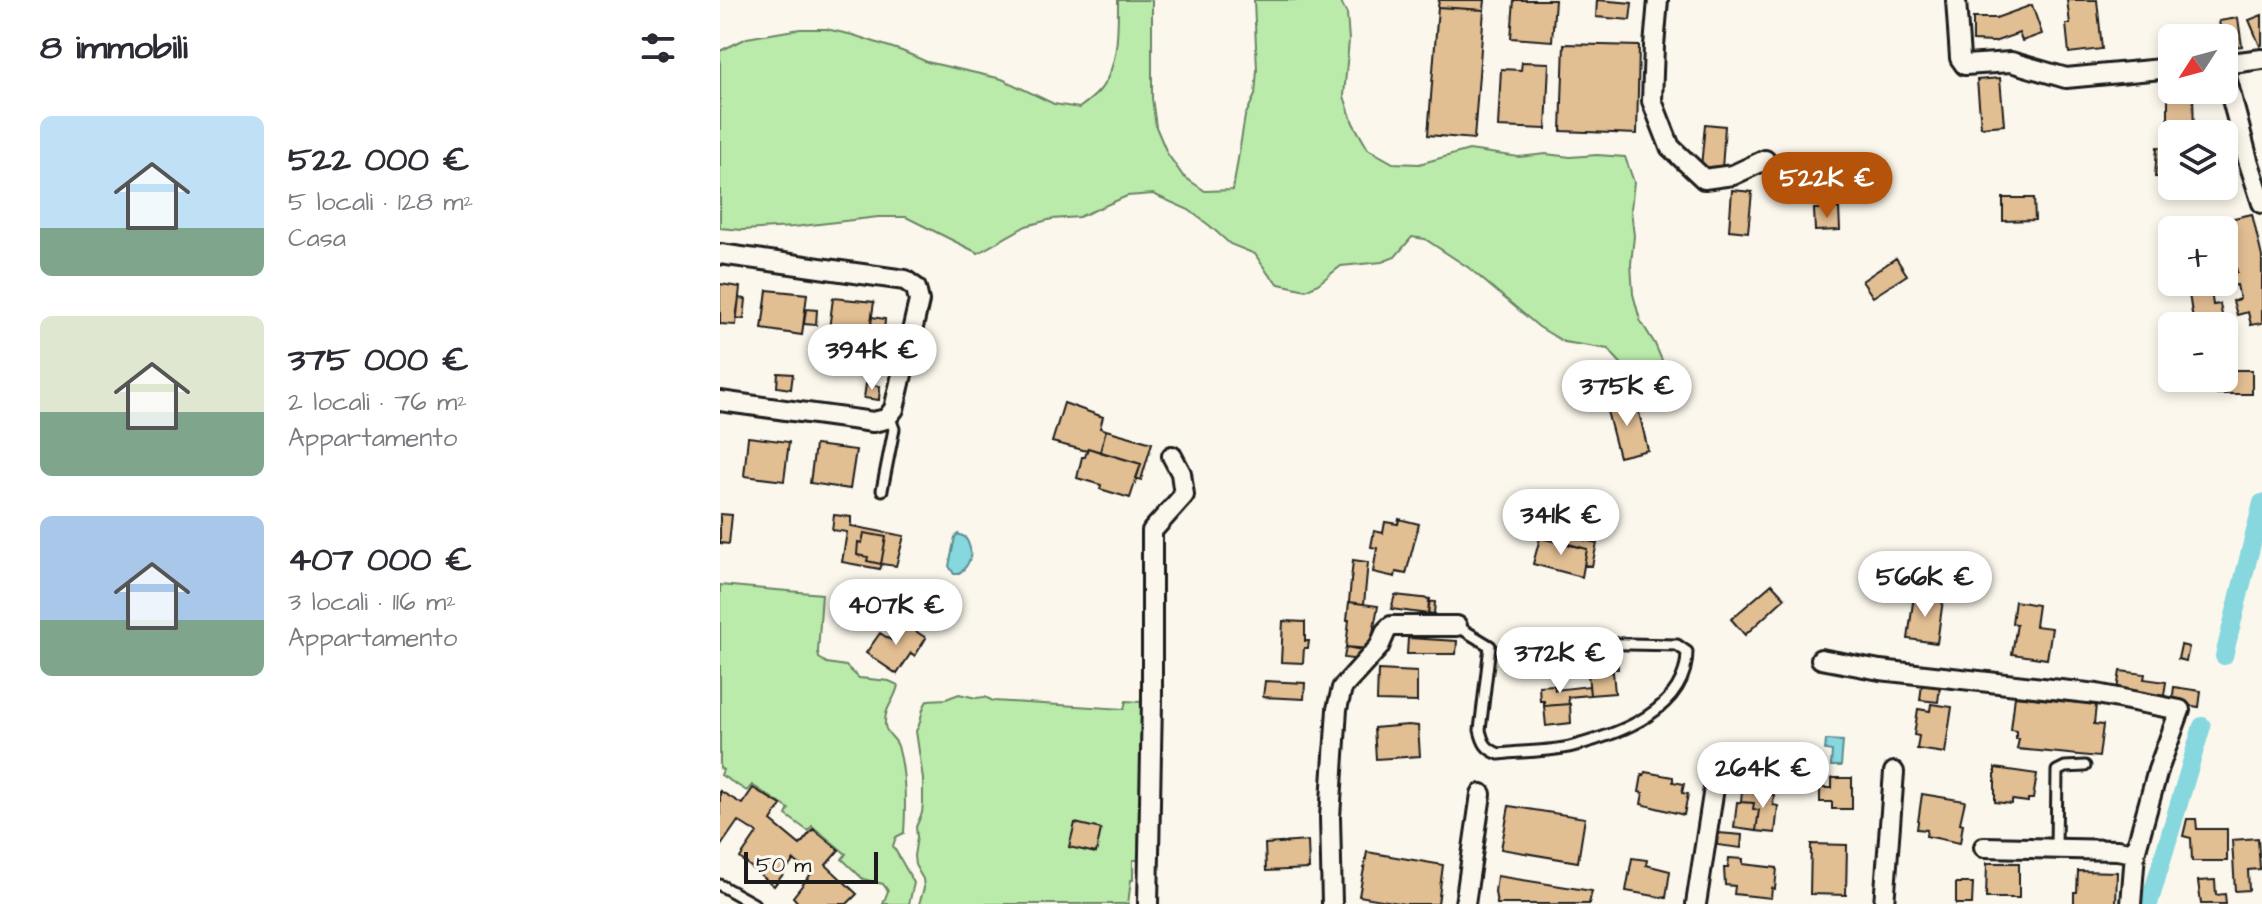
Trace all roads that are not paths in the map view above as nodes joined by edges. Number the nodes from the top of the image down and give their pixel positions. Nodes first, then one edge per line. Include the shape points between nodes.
1 (1658, 0) edge
2 (1956, 0) edge
3 (2262, 59) edge
4 (2238, 63) edge
5 (2158, 69) edge
6 (2234, 104) edge
7 (1765, 160) dead end
8 (2262, 203) edge
9 (720, 254) edge
10 (720, 401) edge
11 (889, 415) junction
12 (1172, 456) dead end
13 (882, 490) dead end
14 (1457, 626) joint
15 (1581, 643) dead end
16 (1821, 659) dead end
17 (2085, 766) dead end
18 (1894, 772) dead end
19 (1714, 788) dead end
20 (1481, 794) dead end
21 (1984, 847) dead end
22 (2056, 848) junction
23 (2135, 853) junction
24 (720, 885) edge
25 (754, 904) edge
26 (1148, 904) edge
27 (1332, 904) edge
28 (1465, 904) edge
29 (1696, 904) edge
30 (1884, 904) edge
31 (2131, 904) edge

1 - 7 street via 1652,101 1670,147 1704,179 1733,175
2 - 5 street via 1965,65 2011,62 2066,78
3 - 4 street
6 - 8 street
9 - 11 street via 888,276 916,288 919,301
10 - 11 street via 873,422
11 - 13 lane via 894,429
12 - 26 street via 1184,495 1152,531
14 - 15 lane via 1490,646 1480,730 1483,742 1499,754 1571,747 1623,730 1670,698 1687,661 1687,652 1677,645
14 - 27 street via 1391,626 1342,688 1330,817
16 - 23 street via 2097,694 2180,710
17 - 22 lane via 2057,771
18 - 30 street
19 - 29 street
20 - 28 street
21 - 22 street
22 - 23 street
23 - 31 street
24 - 25 lane

